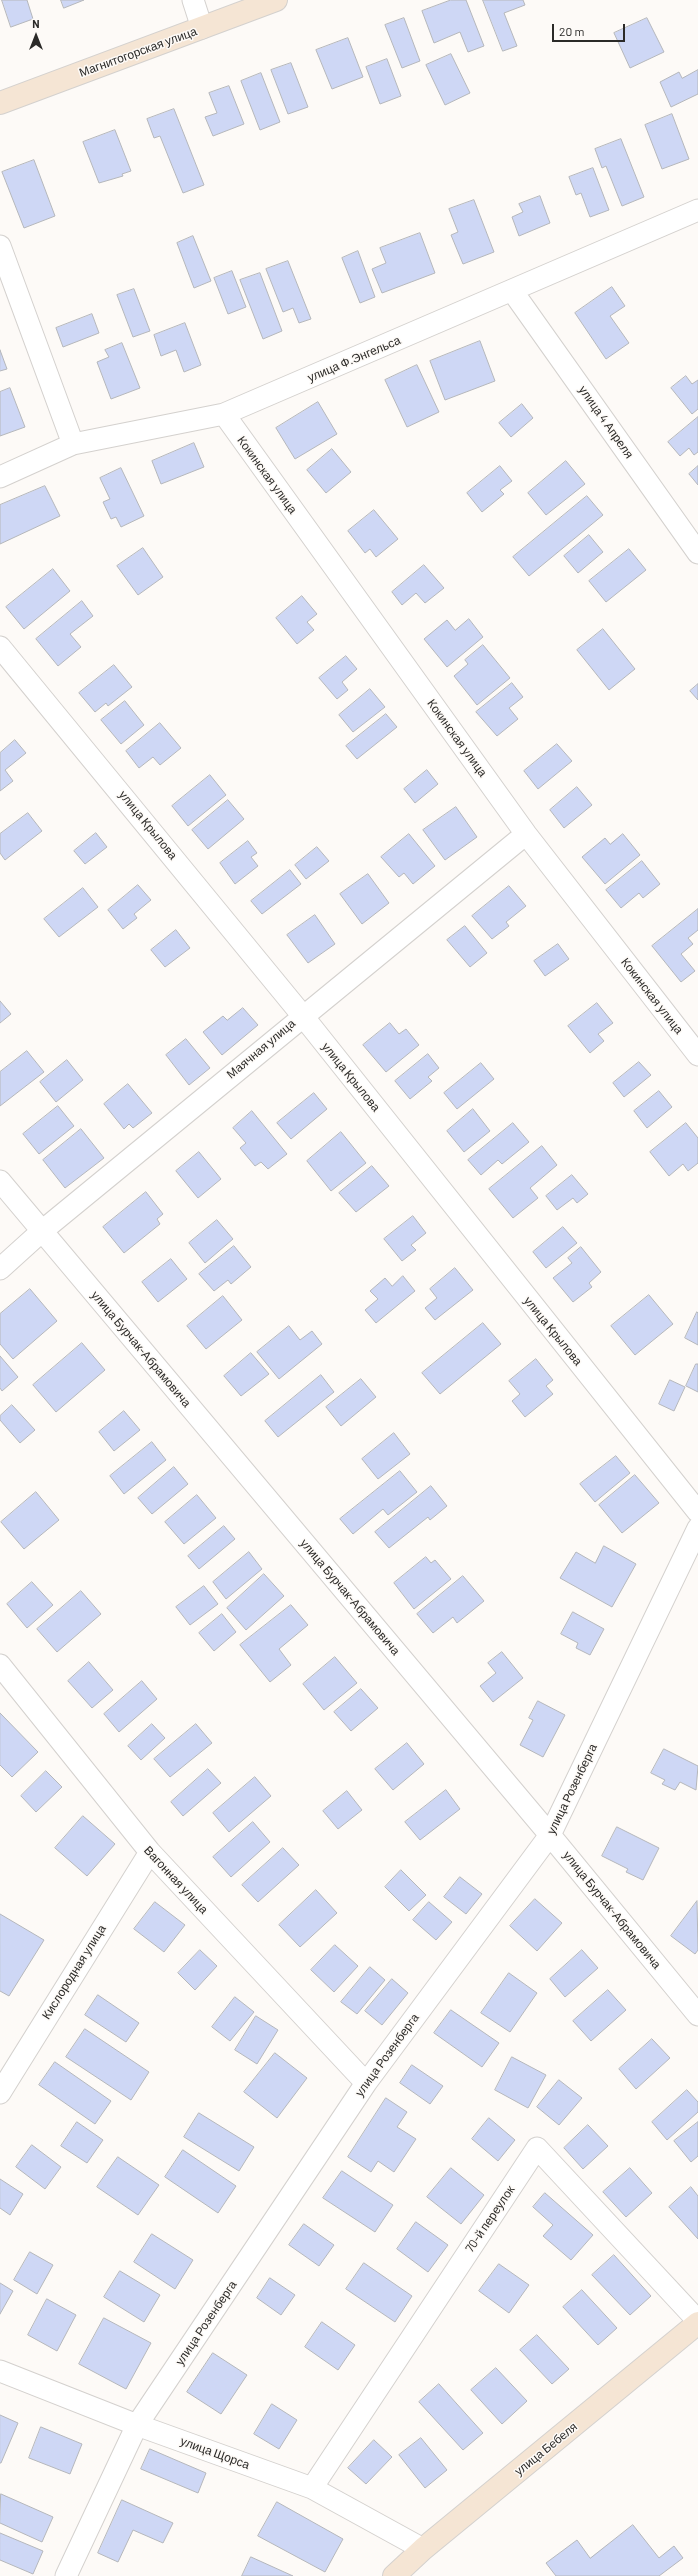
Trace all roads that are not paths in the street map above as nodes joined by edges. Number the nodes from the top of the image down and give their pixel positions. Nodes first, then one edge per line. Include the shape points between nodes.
1 (193, 0) edge
2 (276, 0) edge
3 (202, 28) junction
4 (0, 103) edge
5 (698, 210) edge
6 (0, 246) edge
7 (513, 292) junction
8 (224, 414) junction
9 (73, 444) junction
10 (0, 477) edge
11 (698, 553) edge
12 (0, 647) edge
13 (526, 834) junction
14 (302, 1015) junction
15 (698, 1055) edge
16 (0, 1181) edge
17 (42, 1231) junction
18 (0, 1269) edge
19 (698, 1512) edge
20 (698, 1528) edge
21 (0, 1664) edge
22 (550, 1835) junction
23 (150, 1852) junction
24 (698, 2015) edge
25 (366, 2083) junction
26 (0, 2093) edge
27 (698, 2322) edge
28 (0, 2371) edge
29 (137, 2425) junction
30 (312, 2488) junction
31 (423, 2549) junction
32 (66, 2576) edge
33 (394, 2576) edge

1 - 3 street
2 - 3 street, Магнитогорская улица
3 - 4 street, Магнитогорская улица
5 - 7 street, улица Ф.Энгельса
6 - 9 street
7 - 8 street, улица Ф.Энгельса
7 - 11 street, улица 4 Апреля
8 - 9 street, улица Ф.Энгельса
8 - 13 street, Кокинская улица
9 - 10 street, улица Ф.Энгельса
12 - 14 street, улица Крылова
13 - 14 street, Маячная улица
13 - 15 street, Кокинская улица
14 - 17 street, Маячная улица
14 - 19 street, улица Крылова
16 - 17 street, улица Бурчак-Абрамовича
17 - 18 street, Маячная улица
17 - 22 street, улица Бурчак-Абрамовича
20 - 22 street, улица Розенберга
21 - 23 street, Вагонная улица
22 - 24 street, улица Бурчак-Абрамовича
22 - 25 street, улица Розенберга
23 - 25 street, Вагонная улица
23 - 26 street, Кислородная улица
25 - 29 street, улица Розенберга
27 - 30 street, 70-й переулок via 537,2148
27 - 31 street, улица Бебеля
28 - 29 street, улица Щорса
29 - 30 street, улица Щорса
29 - 32 street, улица Розенберга
30 - 31 street, улица Щорса
31 - 33 street, улица Бебеля

